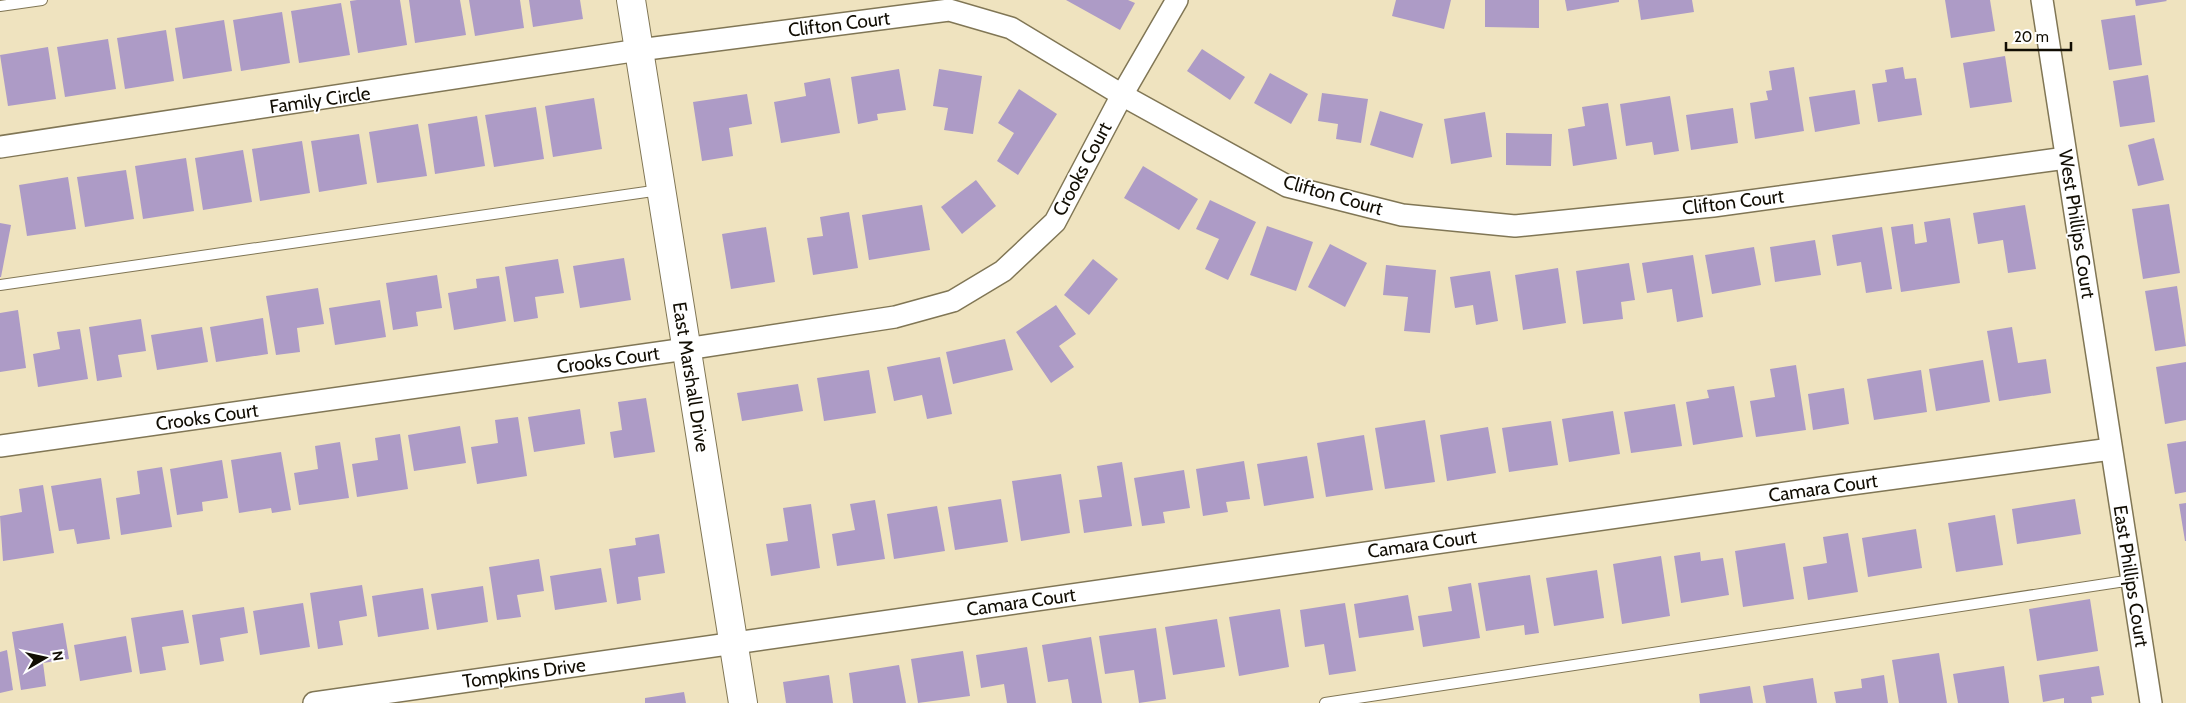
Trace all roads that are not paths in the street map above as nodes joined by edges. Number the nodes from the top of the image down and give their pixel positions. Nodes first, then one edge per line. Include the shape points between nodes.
1 (42, 0) edge
2 (631, 0) edge
3 (1177, 0) edge
4 (2042, 0) edge
5 (0, 6) edge
6 (639, 50) junction
7 (1122, 95) junction
8 (0, 147) edge
9 (2066, 158) junction
10 (661, 190) junction
11 (0, 285) edge
12 (686, 349) junction
13 (0, 446) edge
14 (2111, 449) junction
15 (2132, 580) junction
16 (733, 643) junction
17 (314, 703) edge
18 (743, 703) edge
19 (1325, 703) edge
20 (2151, 703) edge

1 - 5 lane
2 - 6 main road, East Marshall Drive
3 - 7 street, Crooks Court
4 - 9 street, West Phillips Court
6 - 7 street, Clifton Court via 949,10 1011,28
6 - 8 street, Family Circle
6 - 10 main road, East Marshall Drive
7 - 9 street, Clifton Court via 1288,186 1402,215 1515,226 1713,206
7 - 12 street, Crooks Court via 1055,222 1003,271 953,301 896,317
9 - 14 street, West Phillips Court
10 - 11 lane
10 - 12 main road, East Marshall Drive
12 - 13 street, Crooks Court
12 - 16 main road, East Marshall Drive
14 - 15 street, East Phillips Court
14 - 16 street, Camara Court
15 - 19 lane
15 - 20 street, East Phillips Court
16 - 17 street, Tompkins Drive
16 - 18 main road, East Marshall Drive

